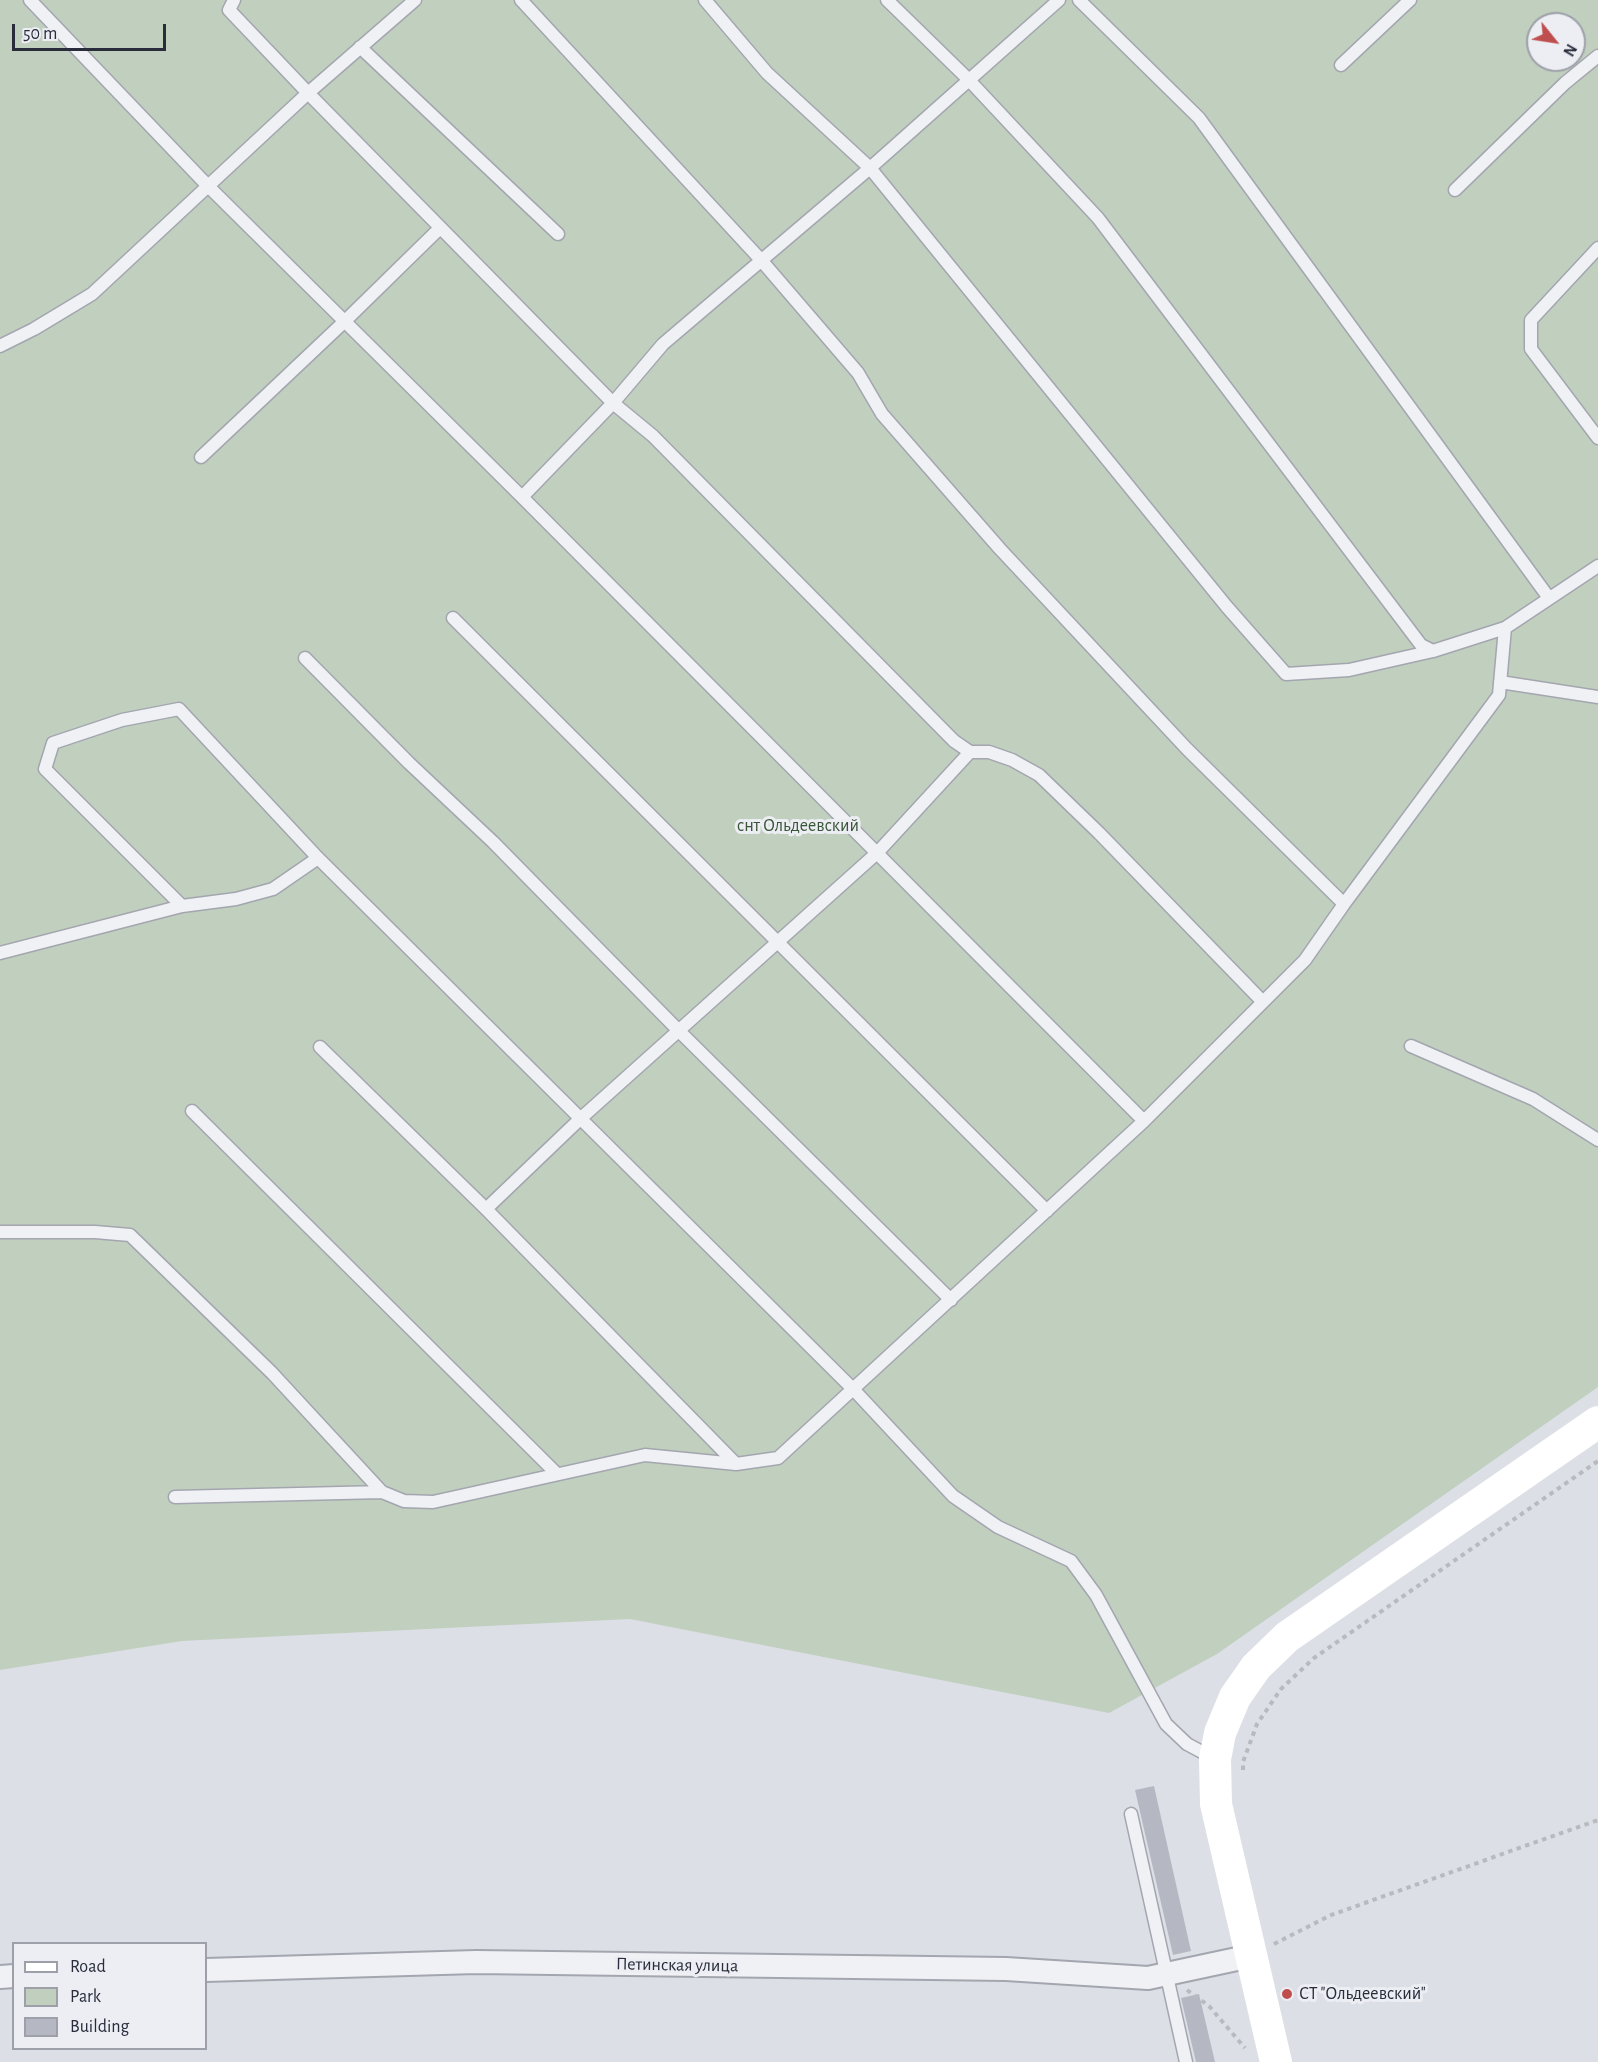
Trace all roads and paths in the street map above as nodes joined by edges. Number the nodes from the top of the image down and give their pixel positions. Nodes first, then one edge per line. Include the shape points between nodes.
1 (30, 0) edge
2 (234, 0) edge
3 (415, 0) edge
4 (520, 0) edge
5 (705, 0) edge
6 (887, 0) edge
7 (1059, 0) edge
8 (1079, 0) edge
9 (1410, 0) edge
10 (360, 47) junction
11 (1598, 57) edge
12 (1341, 64) dead end
13 (968, 79) junction
14 (308, 93) junction
15 (870, 168) junction
16 (207, 185) junction
17 (1455, 190) dead end
18 (440, 228) junction
19 (558, 234) dead end
20 (1598, 248) edge
21 (761, 260) junction
22 (345, 321) junction
23 (0, 346) edge
24 (613, 403) junction
25 (1598, 438) edge
26 (201, 457) dead end
27 (522, 497) junction
28 (1598, 566) edge
29 (1549, 598) junction
30 (453, 618) dead end
31 (1505, 628) junction
32 (1433, 651) junction
33 (305, 658) dead end
34 (1500, 682) junction
35 (1598, 697) edge
36 (970, 752) junction
37 (877, 853) junction
38 (318, 858) junction
39 (1344, 904) junction
40 (182, 906) junction
41 (777, 943) junction
42 (0, 953) edge
43 (1262, 1001) junction
44 (679, 1031) junction
45 (1411, 1046) dead end
46 (320, 1047) dead end
47 (192, 1112) dead end
48 (580, 1119) junction
49 (1144, 1121) junction
50 (1598, 1140) edge
51 (486, 1209) junction
52 (1047, 1211) junction
53 (0, 1232) edge
54 (951, 1300) junction
55 (854, 1390) junction
56 (1598, 1422) edge
57 (1598, 1461) edge
58 (736, 1464) junction
59 (557, 1474) junction
60 (382, 1491) junction
61 (175, 1497) dead end
62 (1215, 1759) junction
63 (1243, 1773) dead end
64 (1131, 1814) dead end
65 (1598, 1820) edge
66 (1260, 1951) junction
67 (207, 1970) edge
68 (1157, 1977) junction
69 (1263, 2058) edge
70 (1186, 2062) edge

1 - 16 lane
2 - 14 lane via 229,10
3 - 10 lane
4 - 21 lane
5 - 15 lane via 767,73
6 - 13 lane
7 - 13 lane
8 - 29 lane via 1200,118
9 - 12 lane
10 - 14 lane
10 - 19 lane
11 - 17 lane via 1565,83
13 - 15 lane
13 - 32 lane via 1098,218 1421,645
14 - 16 lane
14 - 18 lane
15 - 21 lane
15 - 32 lane via 1227,607 1286,674 1349,670
16 - 22 lane
16 - 23 lane via 92,294
18 - 22 lane
18 - 24 lane
20 - 25 lane via 1531,320 1531,349
21 - 24 lane via 663,344
21 - 39 lane via 858,373 882,414 1000,549 1187,749
22 - 26 lane
22 - 27 lane
24 - 27 lane
24 - 36 lane via 653,436 945,733
27 - 37 lane
28 - 29 lane
29 - 31 lane
30 - 41 lane
31 - 32 lane
31 - 34 lane
33 - 44 lane
34 - 35 lane
34 - 39 lane via 1499,695
36 - 37 lane
36 - 43 lane via 989,752 1039,775
37 - 41 lane
37 - 49 lane
38 - 40 lane via 273,889 236,899
38 - 40 lane via 179,709 122,720 53,743 45,769
38 - 48 lane
39 - 43 lane via 1305,960
40 - 42 lane
41 - 44 lane
41 - 52 lane
43 - 49 lane
44 - 48 lane
44 - 54 lane
45 - 50 lane via 1533,1099
46 - 51 lane
47 - 59 lane
48 - 51 lane
48 - 55 lane
49 - 52 lane
51 - 58 lane
52 - 54 lane
53 - 60 lane via 130,1235 272,1373
54 - 55 lane
55 - 58 lane via 778,1458
55 - 62 lane via 953,1496 998,1527 1071,1561 1096,1595 1166,1724 1187,1744
56 - 62 street via 1287,1637 1256,1666 1235,1697 1220,1733
57 - 63 path via 1314,1658 1281,1689 1257,1724
58 - 59 lane via 645,1455
59 - 60 lane via 433,1502 404,1501
60 - 61 lane
62 - 66 street via 1216,1804
64 - 68 lane
65 - 66 path via 1331,1915
66 - 68 street, Петинская улица
66 - 69 street
67 - 68 street, Петинская улица via 476,1962 1006,1969
68 - 69 path via 1209,2006
68 - 70 lane

